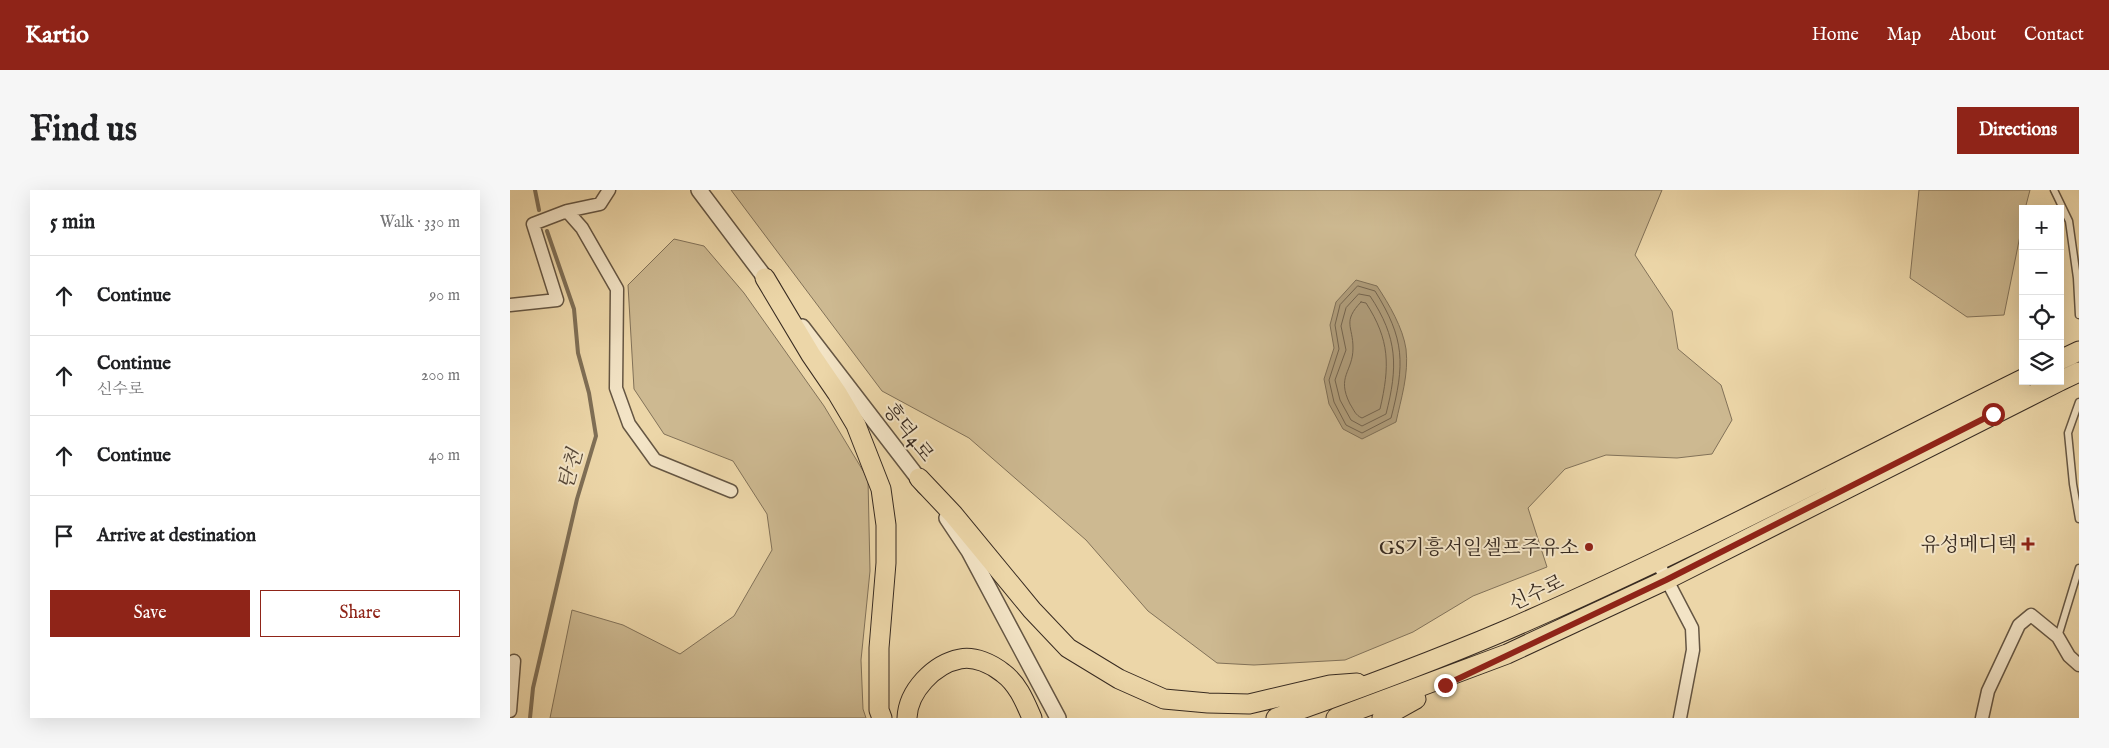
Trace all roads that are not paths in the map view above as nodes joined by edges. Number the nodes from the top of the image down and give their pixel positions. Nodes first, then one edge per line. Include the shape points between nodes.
1 (609, 190) edge
2 (699, 190) edge
3 (2054, 190) edge
4 (567, 211) junction
5 (765, 278) junction
6 (510, 305) edge
7 (2079, 315) edge
8 (2079, 351) edge
9 (2064, 358) edge
10 (2079, 372) edge
11 (2064, 379) edge
12 (2019, 381) edge
13 (2052, 385) edge
14 (2079, 402) edge
15 (919, 478) junction
16 (731, 491) dead end
17 (2079, 519) edge
18 (1657, 561) junction
19 (2079, 568) edge
20 (1666, 580) junction
21 (2058, 636) junction
22 (1507, 654) junction
23 (514, 661) dead end
24 (2079, 665) edge
25 (1383, 680) junction
26 (510, 711) edge
27 (1390, 713) edge
28 (882, 718) edge
29 (907, 718) edge
30 (1032, 718) edge
31 (1058, 718) edge
32 (1276, 718) edge
33 (1336, 718) edge
34 (1377, 718) edge
35 (1680, 718) edge
36 (1982, 718) edge

1 - 4 street via 600,204
2 - 5 street, 흥덕4로
3 - 7 lane via 2069,221
4 - 6 street via 533,224 557,300
4 - 16 street via 582,228 616,289 616,388 629,424 655,460
5 - 15 street, 흥덕4로
5 - 28 main road via 856,425 881,489 886,525 879,648 879,710
8 - 9 main road
10 - 11 main road
12 - 18 main road, 신수로
13 - 20 main road
14 - 17 lane via 2068,433
15 - 25 main road via 1068,648 1119,679 1164,699 1249,704 1330,685
15 - 31 street, 흥덕4로 via 969,552
18 - 20 street
18 - 25 main road, 신수로 via 1504,631
19 - 21 lane
20 - 22 main road
20 - 35 street via 1692,628 1694,650
21 - 24 street via 2069,656
21 - 36 street via 2031,615 2019,625 1988,691
22 - 27 main road
22 - 33 main road
23 - 26 street
25 - 32 main road, 신수로
27 - 34 main road
29 - 30 main road via 907,709 915,693 929,675 960,659 981,660 1004,673 1019,690

